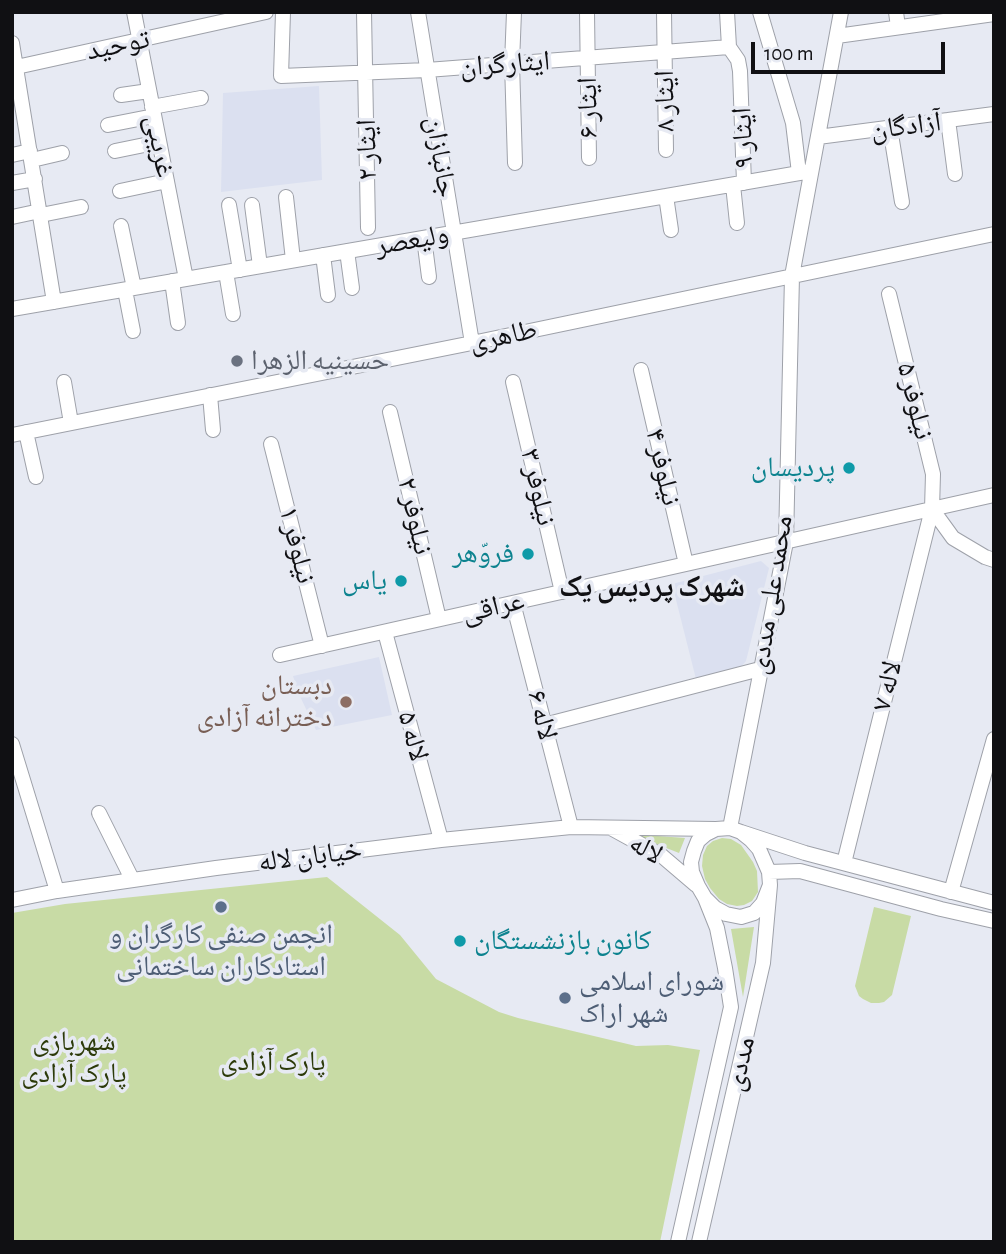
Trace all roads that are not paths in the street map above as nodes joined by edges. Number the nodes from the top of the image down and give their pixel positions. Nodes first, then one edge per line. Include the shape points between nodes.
1 (134, 12) edge
2 (266, 12) edge
3 (283, 12) edge
4 (364, 12) edge
5 (418, 12) edge
6 (514, 12) edge
7 (587, 12) edge
8 (664, 12) edge
9 (727, 12) edge
10 (760, 12) edge
11 (841, 12) edge
12 (994, 14) edge
13 (897, 20) edge
14 (837, 36) junction
15 (140, 40) junction
16 (12, 43) edge
17 (729, 47) junction
18 (665, 51) junction
19 (588, 57) junction
20 (512, 63) junction
21 (15, 67) edge
22 (427, 70) junction
23 (365, 72) junction
24 (149, 91) junction
25 (121, 95) dead end
26 (201, 98) dead end
27 (153, 111) junction
28 (994, 114) edge
29 (947, 120) junction
30 (108, 125) dead end
31 (19, 127) edge
32 (890, 128) junction
33 (818, 137) junction
34 (159, 142) junction
35 (666, 150) dead end
36 (115, 151) dead end
37 (62, 153) dead end
38 (12, 155) edge
39 (31, 155) junction
40 (589, 158) dead end
41 (515, 163) dead end
42 (805, 172) junction
43 (955, 174) dead end
44 (35, 178) junction
45 (167, 181) junction
46 (12, 183) edge
47 (738, 184) junction
48 (120, 191) dead end
49 (666, 196) junction
50 (286, 197) dead end
51 (902, 202) dead end
52 (229, 205) dead end
53 (252, 205) dead end
54 (81, 207) dead end
55 (40, 213) junction
56 (12, 217) edge
57 (737, 223) dead end
58 (121, 226) dead end
59 (368, 228) dead end
60 (671, 230) dead end
61 (453, 233) junction
62 (994, 234) edge
63 (424, 238) junction
64 (348, 251) junction
65 (323, 255) junction
66 (293, 260) junction
67 (260, 266) junction
68 (233, 271) junction
69 (792, 276) junction
70 (429, 277) dead end
71 (179, 280) junction
72 (352, 288) dead end
73 (129, 289) junction
74 (889, 294) dead end
75 (328, 295) dead end
76 (54, 302) junction
77 (12, 309) edge
78 (233, 314) dead end
79 (178, 323) dead end
80 (133, 331) dead end
81 (472, 343) junction
82 (641, 370) dead end
83 (64, 382) dead end
84 (513, 382) dead end
85 (210, 395) junction
86 (390, 412) dead end
87 (71, 423) junction
88 (214, 430) dead end
89 (19, 433) edge
90 (271, 444) dead end
91 (36, 477) dead end
92 (994, 495) edge
93 (932, 509) junction
94 (786, 542) junction
95 (994, 559) edge
96 (686, 564) junction
97 (562, 592) junction
98 (513, 603) junction
99 (439, 619) junction
100 (385, 632) junction
101 (322, 646) junction
102 (280, 655) dead end
103 (760, 669) junction
104 (544, 725) junction
105 (994, 739) edge
106 (12, 744) edge
107 (99, 813) dead end
108 (571, 827) junction
109 (610, 828) junction
110 (729, 830) junction
111 (441, 840) junction
112 (844, 863) junction
113 (770, 878) junction
114 (132, 879) junction
115 (57, 891) junction
116 (702, 892) junction
117 (951, 892) junction
118 (12, 900) edge
119 (994, 903) edge
120 (994, 921) edge
121 (678, 1242) edge
122 (699, 1242) edge

1 - 15 street, غریبی
2 - 15 street, توحید
3 - 23 street, ایثارگران via 281,76
4 - 23 street, ایثار ۲
5 - 22 street, جانبازان
6 - 20 street
7 - 19 street, ایثار ۶
8 - 18 street, ایثار ۸
9 - 17 street, ایثار ۹
10 - 42 street
11 - 14 street, محمد علی مددی
12 - 13 street
13 - 14 street
14 - 33 street, محمد علی مددی
15 - 21 street, توحید
15 - 24 street, غریبی
16 - 21 street
17 - 18 street, ایثارگران
17 - 47 street, ایثار ۹ via 740,71
18 - 19 street, ایثارگران
18 - 35 street, ایثار ۸
19 - 20 street, ایثارگران
19 - 40 street, ایثار ۶
20 - 22 street, ایثارگران
20 - 41 street
21 - 31 street
22 - 23 street, ایثارگران
22 - 61 street, جانبازان
23 - 59 street, ایثار ۲
24 - 25 street
24 - 27 street, غریبی
26 - 27 street
27 - 30 street
27 - 34 street, غریبی
28 - 29 street, آزادگان
29 - 32 street, آزادگان
29 - 43 street
31 - 39 street
32 - 33 street, آزادگان
32 - 51 street
33 - 42 street, محمد علی مددی
34 - 36 street
34 - 45 street, غریبی
37 - 39 street
38 - 39 street
39 - 44 street
42 - 47 street, ولیعصر
42 - 69 street, محمد علی مددی
44 - 46 street
44 - 55 street
45 - 48 street
45 - 71 street, غریبی
47 - 49 street, ولیعصر
47 - 57 street, ایثار ۹
49 - 60 street
49 - 61 street, ولیعصر
50 - 66 street
52 - 68 street
53 - 67 street
54 - 55 street
55 - 56 street
55 - 76 street
58 - 73 street
61 - 63 street, ولیعصر
61 - 81 street, جانبازان
62 - 69 street, طاهری
63 - 64 street, ولیعصر
63 - 70 street
64 - 65 street, ولیعصر
64 - 72 street
65 - 66 street, ولیعصر
65 - 75 street
66 - 67 street, ولیعصر
67 - 68 street, ولیعصر
68 - 71 street, ولیعصر
68 - 78 street
69 - 81 street, طاهری
69 - 94 street, محمد علی مددی
71 - 73 street, ولیعصر
71 - 79 street, غریبی
73 - 76 street, ولیعصر
73 - 80 street
74 - 93 street, نیلوفر ۵ via 933,474
76 - 77 street, ولیعصر
81 - 85 street, طاهری
82 - 96 street, نیلوفر ۴
83 - 87 street
84 - 97 street, نیلوفر ۳
85 - 87 street, طاهری
85 - 88 street
86 - 99 street, نیلوفر ۲
87 - 89 street, طاهری
89 - 91 street
90 - 101 street, نیلوفر ۱
92 - 93 street, عراقی
93 - 94 street, عراقی
93 - 95 street via 953,538
93 - 112 street, لاله ۷
94 - 96 street, عراقی
94 - 103 street, محمد علی مددی
96 - 97 street, عراقی
97 - 98 street, عراقی
98 - 99 street, عراقی
98 - 104 street, لاله ۶
99 - 100 street, عراقی
100 - 101 street, عراقی
100 - 111 street, لاله ۵
101 - 102 street, عراقی
103 - 104 street
103 - 110 street, محمد علی مددی
104 - 108 street, لاله ۶
105 - 117 street
106 - 115 street
107 - 114 street
108 - 109 street, خیابان لاله
108 - 111 street, خیابان لاله
109 - 110 street, لاله
109 - 116 street, لاله via 662,856
110 - 112 street, لاله
110 - 113 street via 759,849
110 - 116 street via 706,834 698,841 691,862
111 - 114 street, خیابان لاله
112 - 117 street, لاله
113 - 116 street via 763,903 754,913 741,917 715,908
113 - 120 street via 800,872
113 - 122 street, مددی via 763,963
114 - 115 street, خیابان لاله
115 - 118 street, خیابان لاله
116 - 121 street, مددی via 717,928 731,1007
117 - 119 street, لاله

